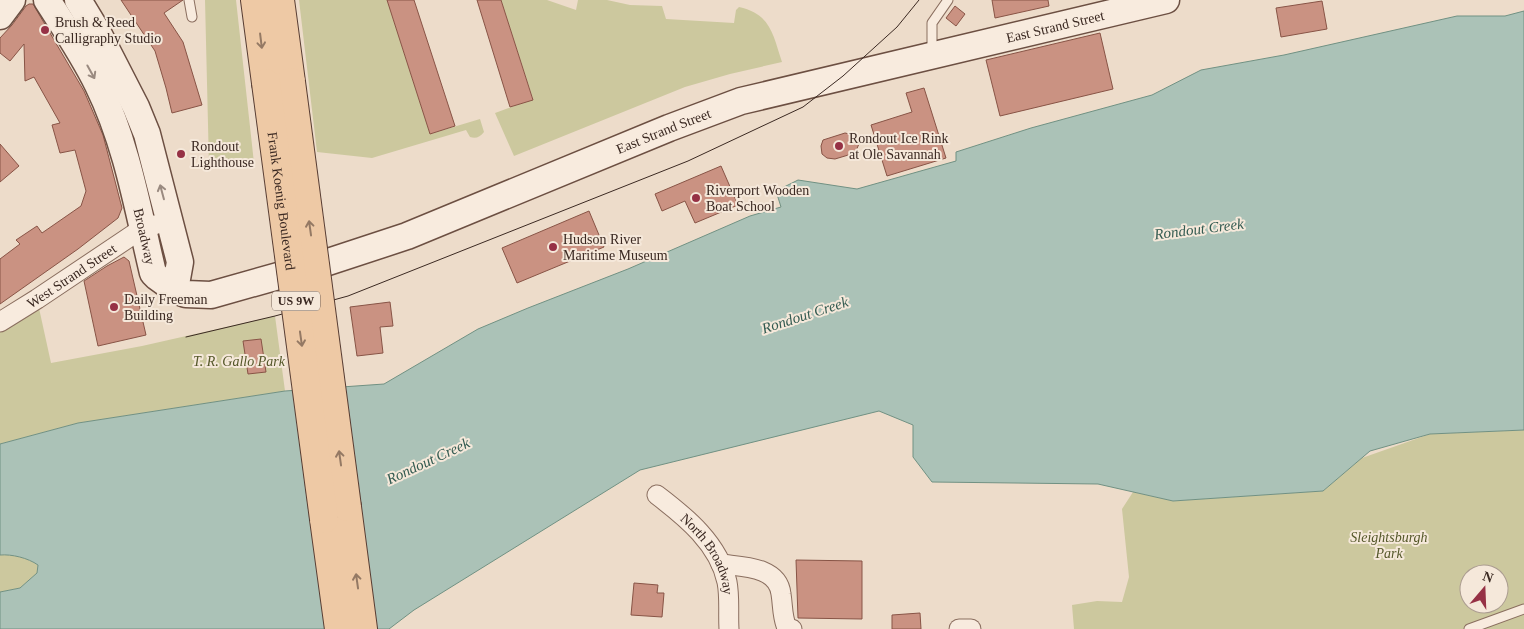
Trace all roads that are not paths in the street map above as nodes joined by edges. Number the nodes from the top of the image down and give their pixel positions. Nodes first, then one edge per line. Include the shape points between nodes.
1 (12, 0) edge
2 (47, 0) edge
3 (78, 0) edge
4 (189, 0) edge
5 (255, 0) edge
6 (280, 0) edge
7 (948, 0) edge
8 (1166, 0) edge
9 (0, 16) edge
10 (192, 17) dead end
11 (932, 55) junction
12 (279, 83) junction
13 (170, 222) junction
14 (143, 228) junction
15 (175, 290) junction
16 (0, 322) edge
17 (657, 495) dead end
18 (336, 513) junction
19 (721, 564) junction
20 (1524, 609) edge
21 (339, 629) edge
22 (363, 629) edge
23 (729, 629) edge
24 (792, 629) edge
25 (959, 629) edge
26 (972, 629) edge
27 (1469, 629) edge

1 - 9 street
2 -> 14 street, Broadway via 99,86 117,132
13 -> 3 street, Broadway via 147,134 136,107
4 - 10 lane
5 -> 12 main road, Frank Koenig Boulevard / US 9W
6 - 12 main road, Frank Koenig Boulevard / US 9W
7 - 11 lane via 932,23
8 - 11 street, East Strand Street
11 - 15 street, East Strand Street via 741,101 407,236 328,262 211,295
12 - 18 main road, Frank Koenig Boulevard / US 9W, bridge
13 - 14 street, West Strand Street
13 - 15 street, Broadway via 180,262
14 - 15 street, Broadway via 154,273
14 - 16 street, West Strand Street
17 - 19 street, North Broadway via 686,517
18 - 21 main road, US 9W
22 -> 18 main road, US 9W
19 - 23 street, North Broadway via 727,582
19 - 24 street via 754,568 775,578 781,591 783,620 787,628
20 - 27 lane
25 - 26 street

